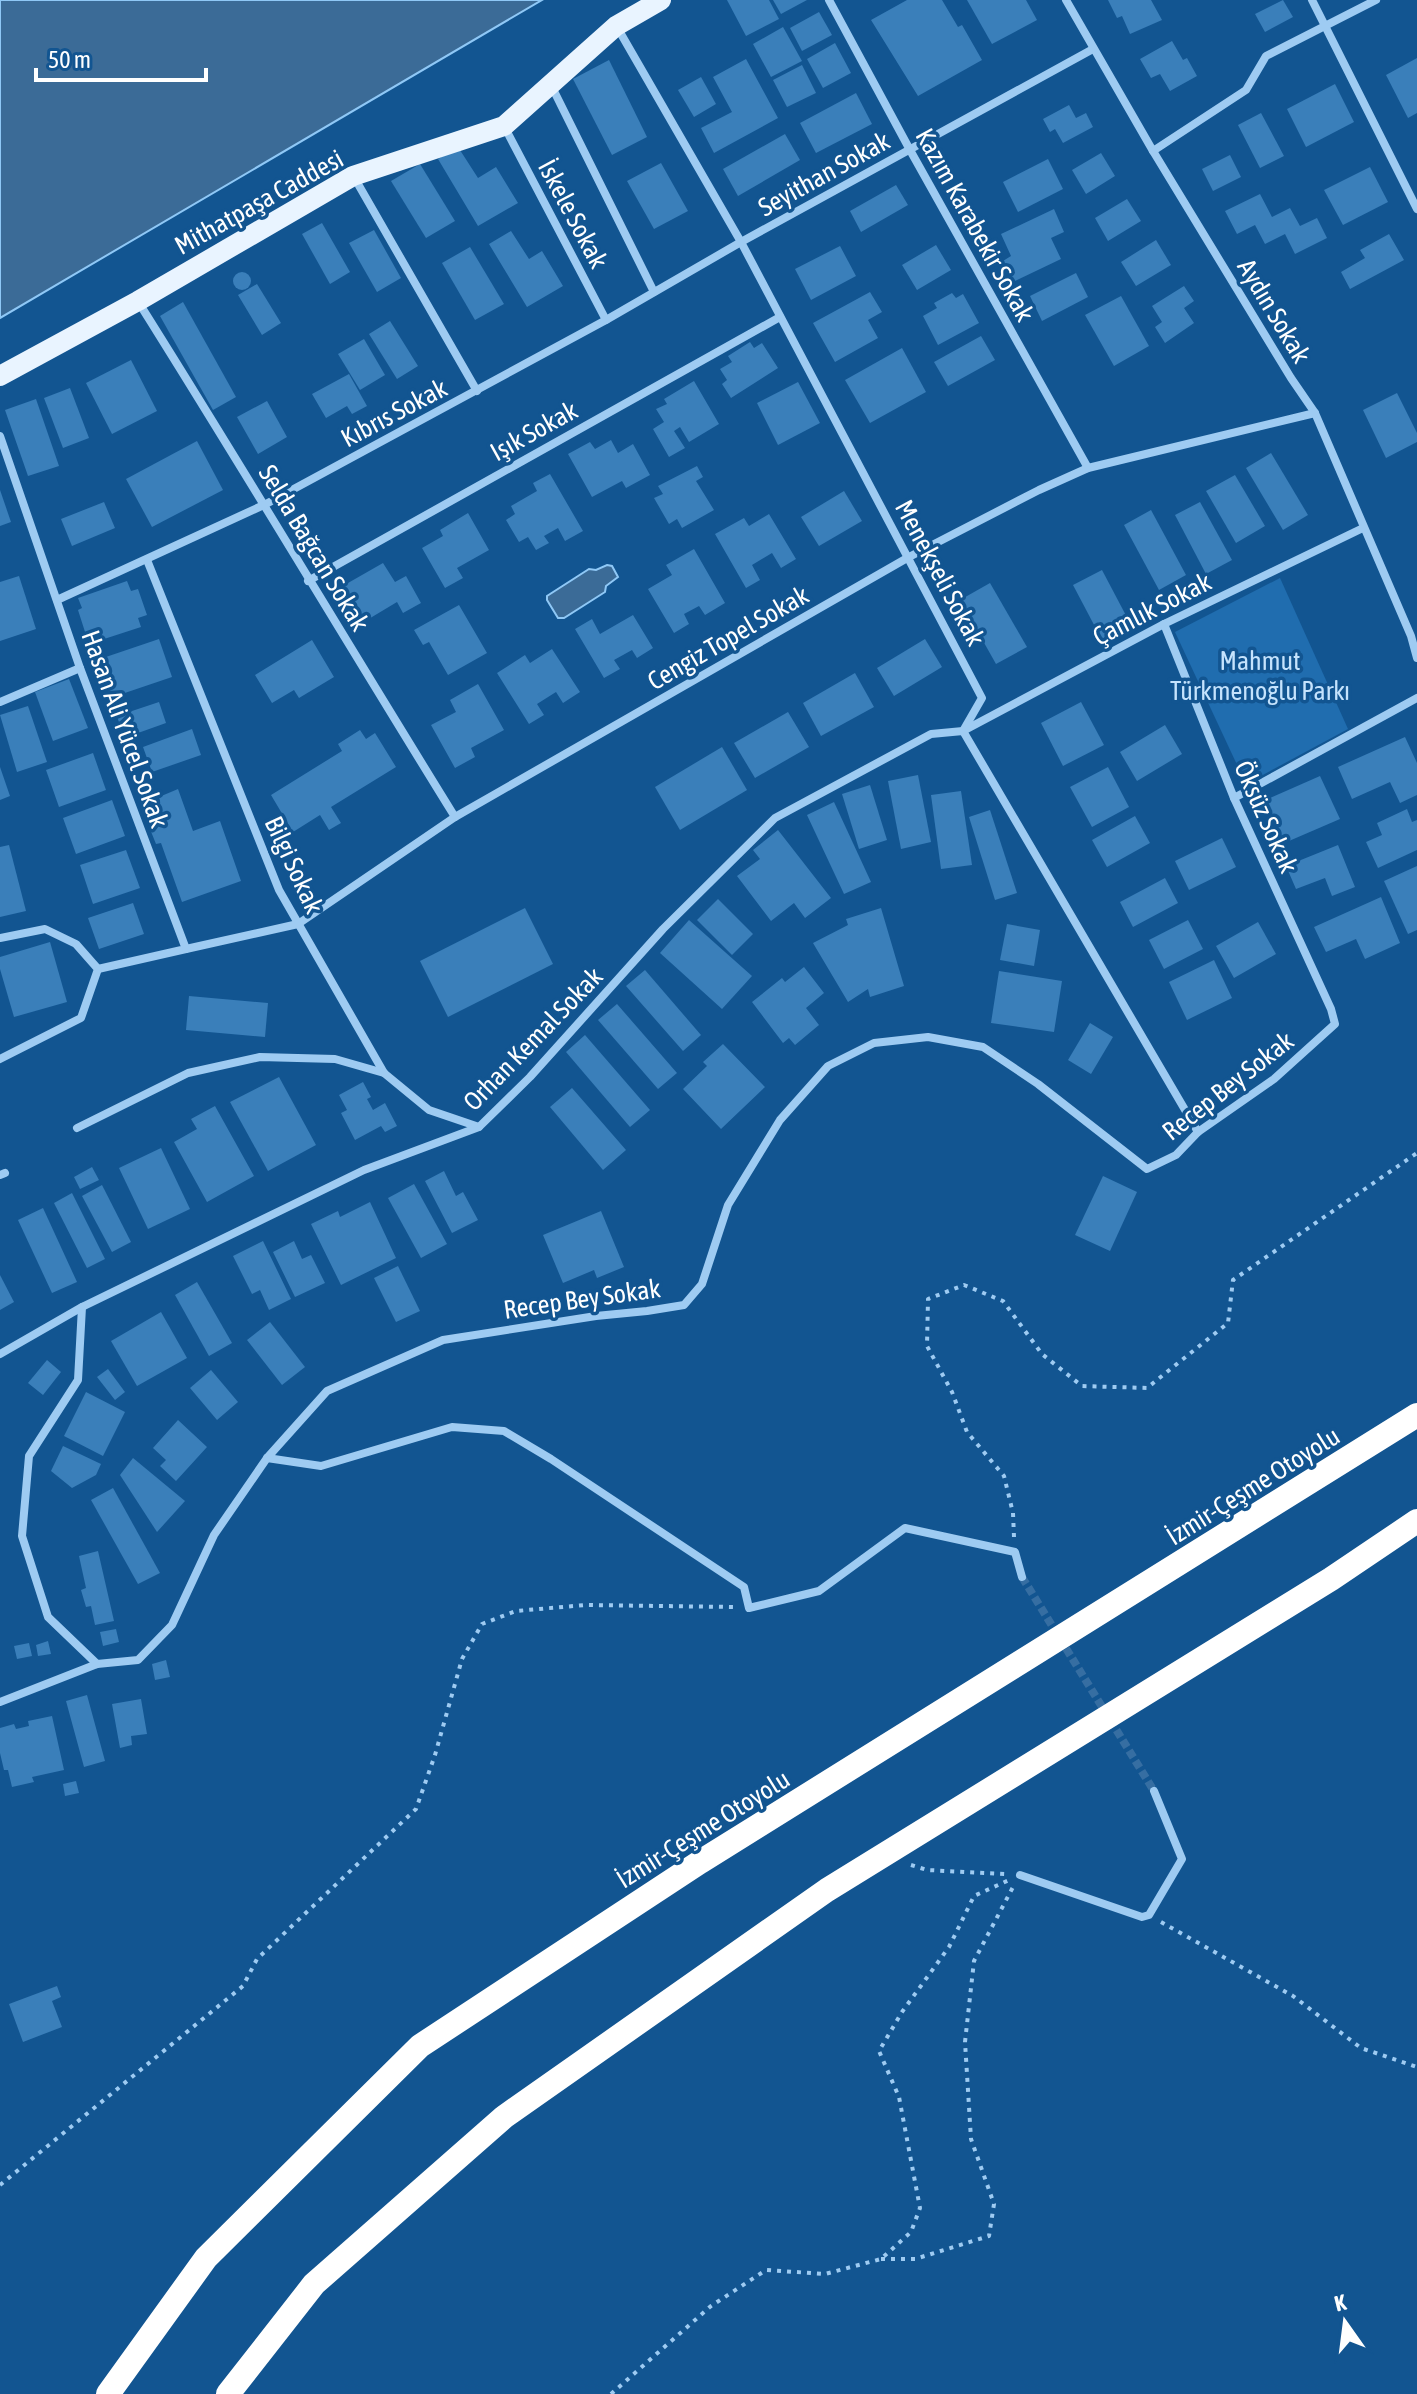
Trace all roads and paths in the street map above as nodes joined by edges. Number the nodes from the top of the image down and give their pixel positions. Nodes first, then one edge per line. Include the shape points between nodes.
1 (661, 0) edge
2 (829, 0) edge
3 (1066, 0) edge
4 (1312, 0) edge
5 (1376, 0) edge
6 (616, 26) junction
7 (1327, 26) junction
8 (1093, 49) junction
9 (551, 86) junction
10 (504, 126) junction
11 (910, 150) junction
12 (1153, 151) junction
13 (353, 176) junction
14 (1417, 209) edge
15 (741, 242) junction
16 (654, 292) junction
17 (138, 301) junction
18 (780, 317) junction
19 (606, 320) junction
20 (0, 376) edge
21 (477, 391) junction
22 (1315, 413) junction
23 (0, 436) edge
24 (1088, 468) junction
25 (266, 504) junction
26 (1363, 528) junction
27 (909, 557) junction
28 (147, 560) junction
29 (308, 581) junction
30 (57, 600) junction
31 (1164, 624) junction
32 (1414, 634) edge
33 (1417, 658) edge
34 (80, 668) junction
35 (1417, 698) edge
36 (0, 701) edge
37 (963, 731) junction
38 (1234, 798) junction
39 (455, 817) junction
40 (298, 924) junction
41 (0, 938) edge
42 (186, 949) junction
43 (98, 969) junction
44 (1335, 1024) joint
45 (0, 1059) edge
46 (384, 1073) junction
47 (479, 1127) junction
48 (77, 1128) dead end
49 (1198, 1132) junction
50 (1417, 1153) edge
51 (82, 1307) junction
52 (0, 1354) edge
53 (1417, 1415) edge
54 (267, 1458) junction
55 (1417, 1521) edge
56 (1015, 1552) junction
57 (1022, 1577) tunnel mouth
58 (749, 1608) junction
59 (97, 1664) junction
60 (0, 1702) edge
61 (1154, 1791) tunnel mouth
62 (885, 1855) junction
63 (1020, 1875) junction
64 (1149, 1915) junction
65 (1417, 2067) edge
66 (0, 2185) edge
67 (881, 2259) junction
68 (108, 2394) edge
69 (228, 2394) edge
70 (611, 2394) edge

1 - 6 main road, Mithatpaşa Caddesi
2 - 11 street, Kazım Karabekir Sokak
3 - 8 street, Aydın Sokak
4 - 7 street
5 - 7 street
6 - 9 main road, Mithatpaşa Caddesi
6 - 15 street, Menekşeli Sokak
7 - 12 street via 1266,56 1246,90
7 - 14 street
8 - 11 street, Seyithan Sokak
8 - 12 street, Aydın Sokak
9 - 10 main road, Mithatpaşa Caddesi
9 - 16 street
10 - 13 main road, Mithatpaşa Caddesi
10 - 19 street, İskele Sokak
11 - 15 street, Seyithan Sokak
11 - 24 street, Kazım Karabekir Sokak
12 - 22 street, Aydın Sokak
13 - 17 main road, Mithatpaşa Caddesi
13 - 21 street
15 - 16 street, Kıbrıs Sokak
15 - 18 street, Menekşeli Sokak
16 - 19 street, Kıbrıs Sokak
17 - 20 main road, Mithatpaşa Caddesi
17 - 25 street, Selda Bağcan Sokak
18 - 27 street, Menekşeli Sokak
18 - 29 street, Işık Sokak
19 - 21 street, Kıbrıs Sokak
21 - 25 street, Kıbrıs Sokak
22 - 24 street, Cengiz Topel Sokak
22 - 26 street, Aydın Sokak
23 - 30 street, Hasan Ali Yücel Sokak
24 - 27 street, Cengiz Topel Sokak
25 - 28 street, Kıbrıs Sokak
25 - 29 street, Selda Bağcan Sokak
26 - 31 street, Çamlık Sokak
26 - 32 street, Aydın Sokak
27 - 37 street, Menekşeli Sokak via 982,698
27 - 39 street, Cengiz Topel Sokak
28 - 30 street, Kıbrıs Sokak
28 - 40 street, Bilgi Sokak via 279,890
29 - 39 street, Selda Bağcan Sokak
30 - 34 street, Hasan Ali Yücel Sokak
31 - 37 street, Çamlık Sokak
31 - 38 street, Öksüz Sokak
32 - 33 street, Aydın Sokak
34 - 36 street
34 - 42 street, Hasan Ali Yücel Sokak
35 - 38 street
37 - 47 street, Orhan Kemal Sokak via 931,734 775,818 663,929
37 - 49 street
38 - 44 street, Öksüz Sokak
39 - 40 street, Cengiz Topel Sokak
40 - 42 street, Cengiz Topel Sokak
40 - 46 street, Bilgi Sokak
41 - 43 street via 45,929 76,944
42 - 43 street
43 - 45 street via 81,1018
44 - 49 street, Recep Bey Sokak via 1274,1079
46 - 47 street, Bilgi Sokak via 429,1110
46 - 48 street via 335,1059 260,1057 188,1073
47 - 51 street, Orhan Kemal Sokak via 364,1170
49 - 54 street, Recep Bey Sokak via 1176,1155 1147,1169 983,1047 928,1037 874,1043 828,1066 780,1120 728,1205 702,1284 684,1305 443,1340 327,1391
50 - 56 path via 1233,1280 1228,1323 1147,1388 1082,1386 1042,1354 1003,1301 964,1285 928,1299 927,1346 967,1432 1004,1476
51 - 52 street, Orhan Kemal Sokak
51 - 59 street via 78,1380 29,1456 22,1536 48,1617
53 - 68 highway, İzmir-Çeşme Otoyolu via 700,1862 420,2046 206,2258
54 - 58 street via 321,1466 452,1427 504,1431 744,1587
54 - 59 street, Recep Bey Sokak via 214,1535 172,1625 138,1660
55 - 62 highway
56 - 57 street
56 - 58 street via 905,1528 819,1591
58 - 66 path via 585,1605 516,1611 482,1624 462,1659 416,1809 257,1959 243,1986
59 - 60 street, Recep Bey Sokak
61 - 64 street via 1182,1859
62 - 63 path via 927,1870
62 - 69 highway via 827,1890 504,2117 314,2284
63 - 64 street
63 - 67 path via 974,1896 949,1947 879,2051 899,2097 920,2208 911,2232
63 - 67 path via 974,1961 965,2042 971,2139 994,2204 989,2236 915,2259
64 - 65 path via 1293,1996 1361,2048
67 - 70 path via 825,2274 766,2270 711,2306

